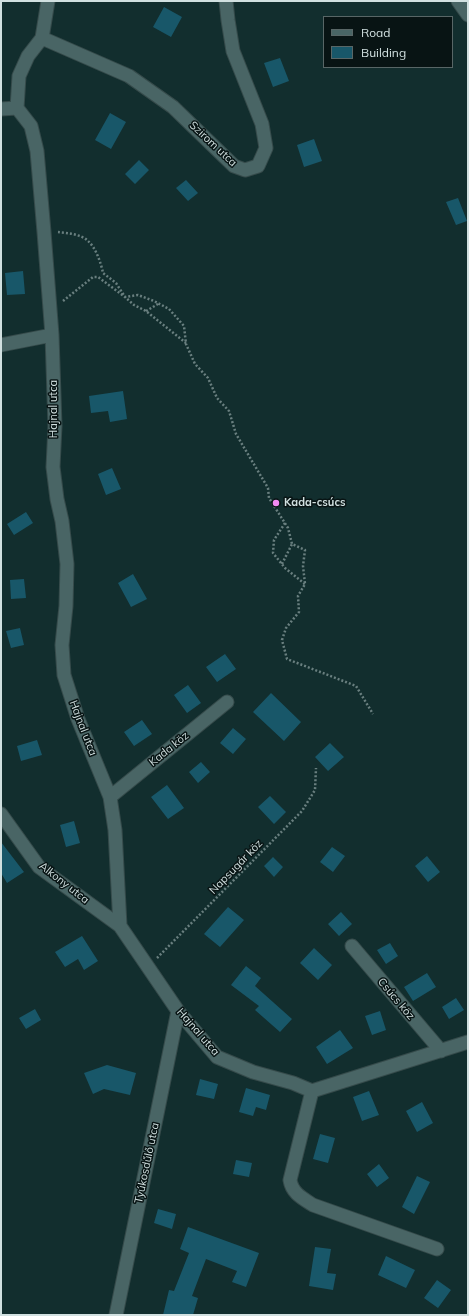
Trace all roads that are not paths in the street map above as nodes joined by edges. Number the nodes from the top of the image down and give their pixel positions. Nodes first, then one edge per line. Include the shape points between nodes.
1 (48, 1) edge
2 (226, 1) edge
3 (458, 1) edge
4 (468, 15) edge
5 (42, 38) junction
6 (17, 108) junction
7 (1, 109) edge
8 (52, 335) junction
9 (1, 345) edge
10 (227, 702) dead end
11 (110, 797) junction
12 (1, 814) edge
13 (120, 926) junction
14 (352, 946) dead end
15 (178, 1011) junction
16 (468, 1042) edge
17 (441, 1051) junction
18 (312, 1091) junction
19 (437, 1249) dead end
20 (116, 1315) edge

1 - 5 street
2 - 5 street, Szirom utca via 233,51 262,124 266,148 258,166 245,170 234,166 173,107 129,76
3 - 4 street
5 - 6 street via 28,56 19,76
6 - 7 street
6 - 8 street, Hajnal utca via 31,126 37,151
8 - 9 street
8 - 11 street, Hajnal utca via 55,419 53,467 67,564 62,645 64,675 78,719
10 - 11 street, Kada köz
11 - 13 street, Hajnal utca via 115,830
12 - 13 street, Alkony utca via 39,867
13 - 15 street, Hajnal utca
14 - 17 street, Csúcs köz
15 - 18 street, Hajnal utca via 217,1057
15 - 20 street, Tyúkosdűlő utca
16 - 17 street
17 - 18 street
18 - 19 street via 290,1180 291,1188 313,1205

